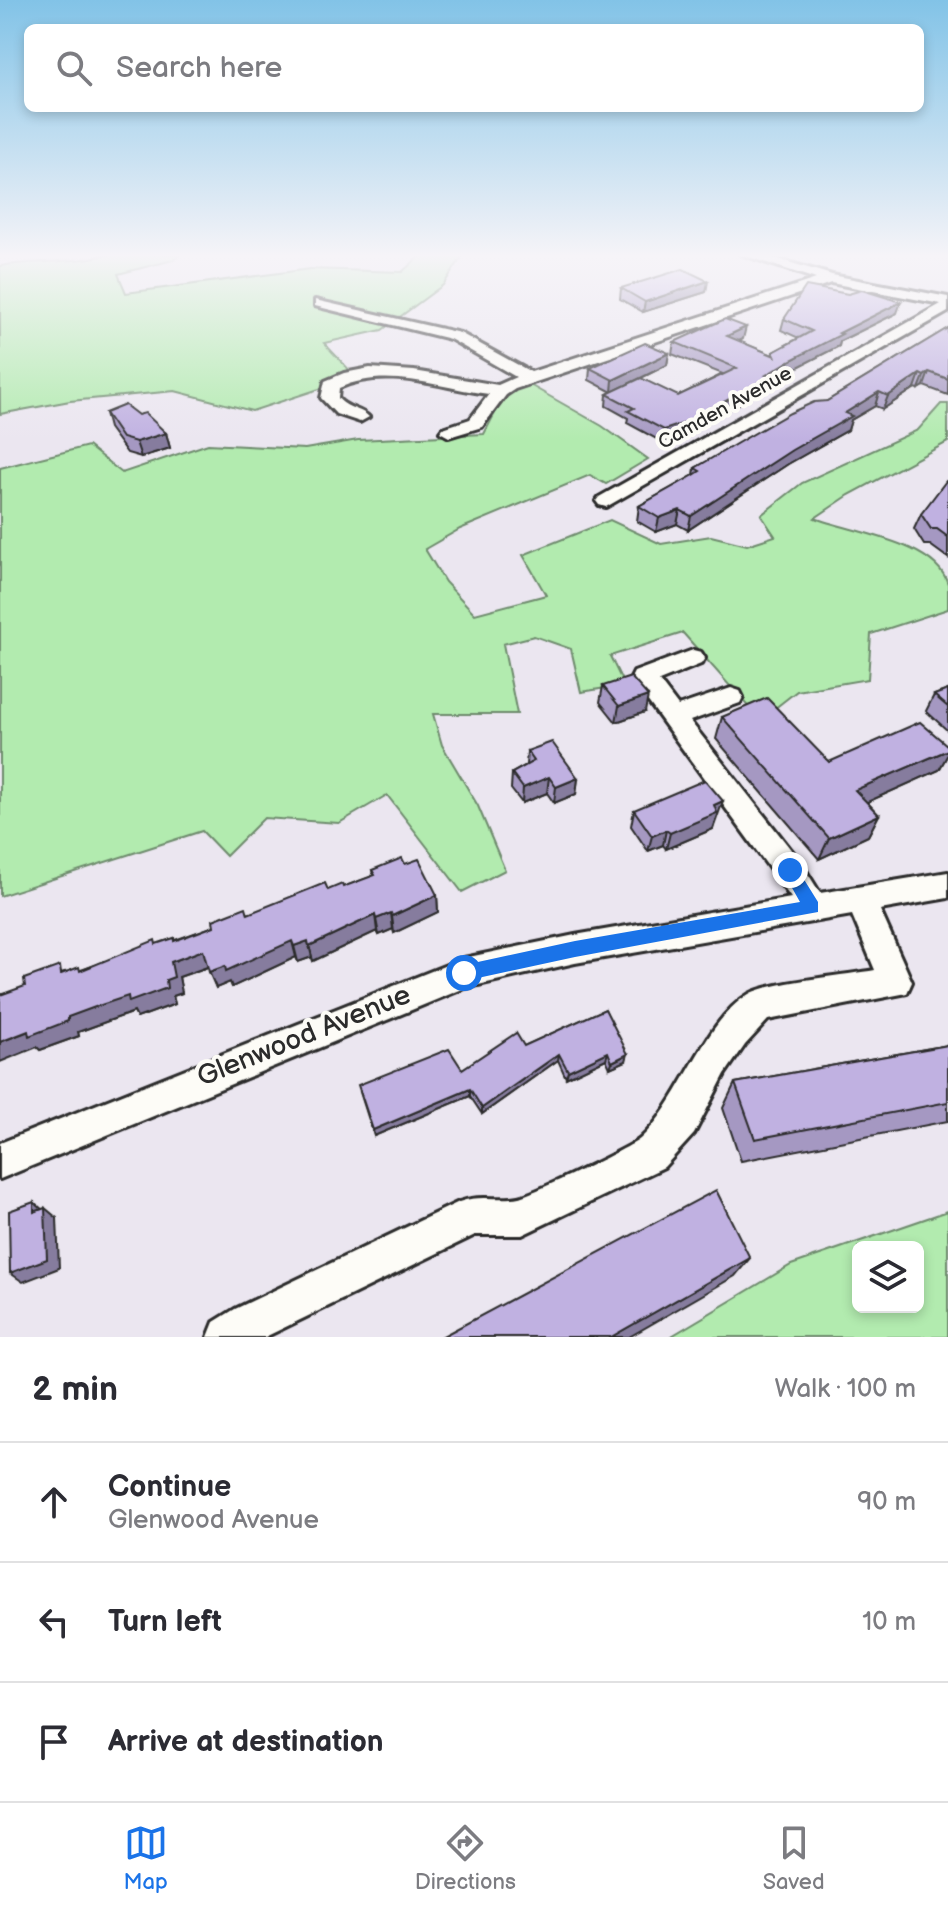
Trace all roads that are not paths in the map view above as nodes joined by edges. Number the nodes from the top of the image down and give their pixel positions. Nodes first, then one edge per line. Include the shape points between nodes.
1 (368, 316) edge
2 (716, 316) edge
3 (926, 316) edge
4 (529, 378) junction
5 (501, 390) junction
6 (360, 417) dead end
7 (449, 432) dead end
8 (606, 501) dead end
9 (693, 658) dead end
10 (731, 697) dead end
11 (672, 718) junction
12 (948, 885) edge
13 (860, 899) junction
14 (812, 907) junction
15 (0, 1161) edge
16 (229, 1337) edge

1 - 4 street via 455,336
2 - 4 street
3 - 8 street, Camden Avenue
4 - 5 street
5 - 6 street via 385,372 353,374 328,392 339,410
5 - 7 street via 480,422
9 - 11 street via 643,678
10 - 11 street
11 - 14 street via 790,870
12 - 13 street, Glenwood Avenue
13 - 14 street, Glenwood Avenue
13 - 16 street via 896,982 759,1006 733,1033 681,1121 651,1154 522,1216 473,1216
14 - 15 street, Glenwood Avenue via 464,973

